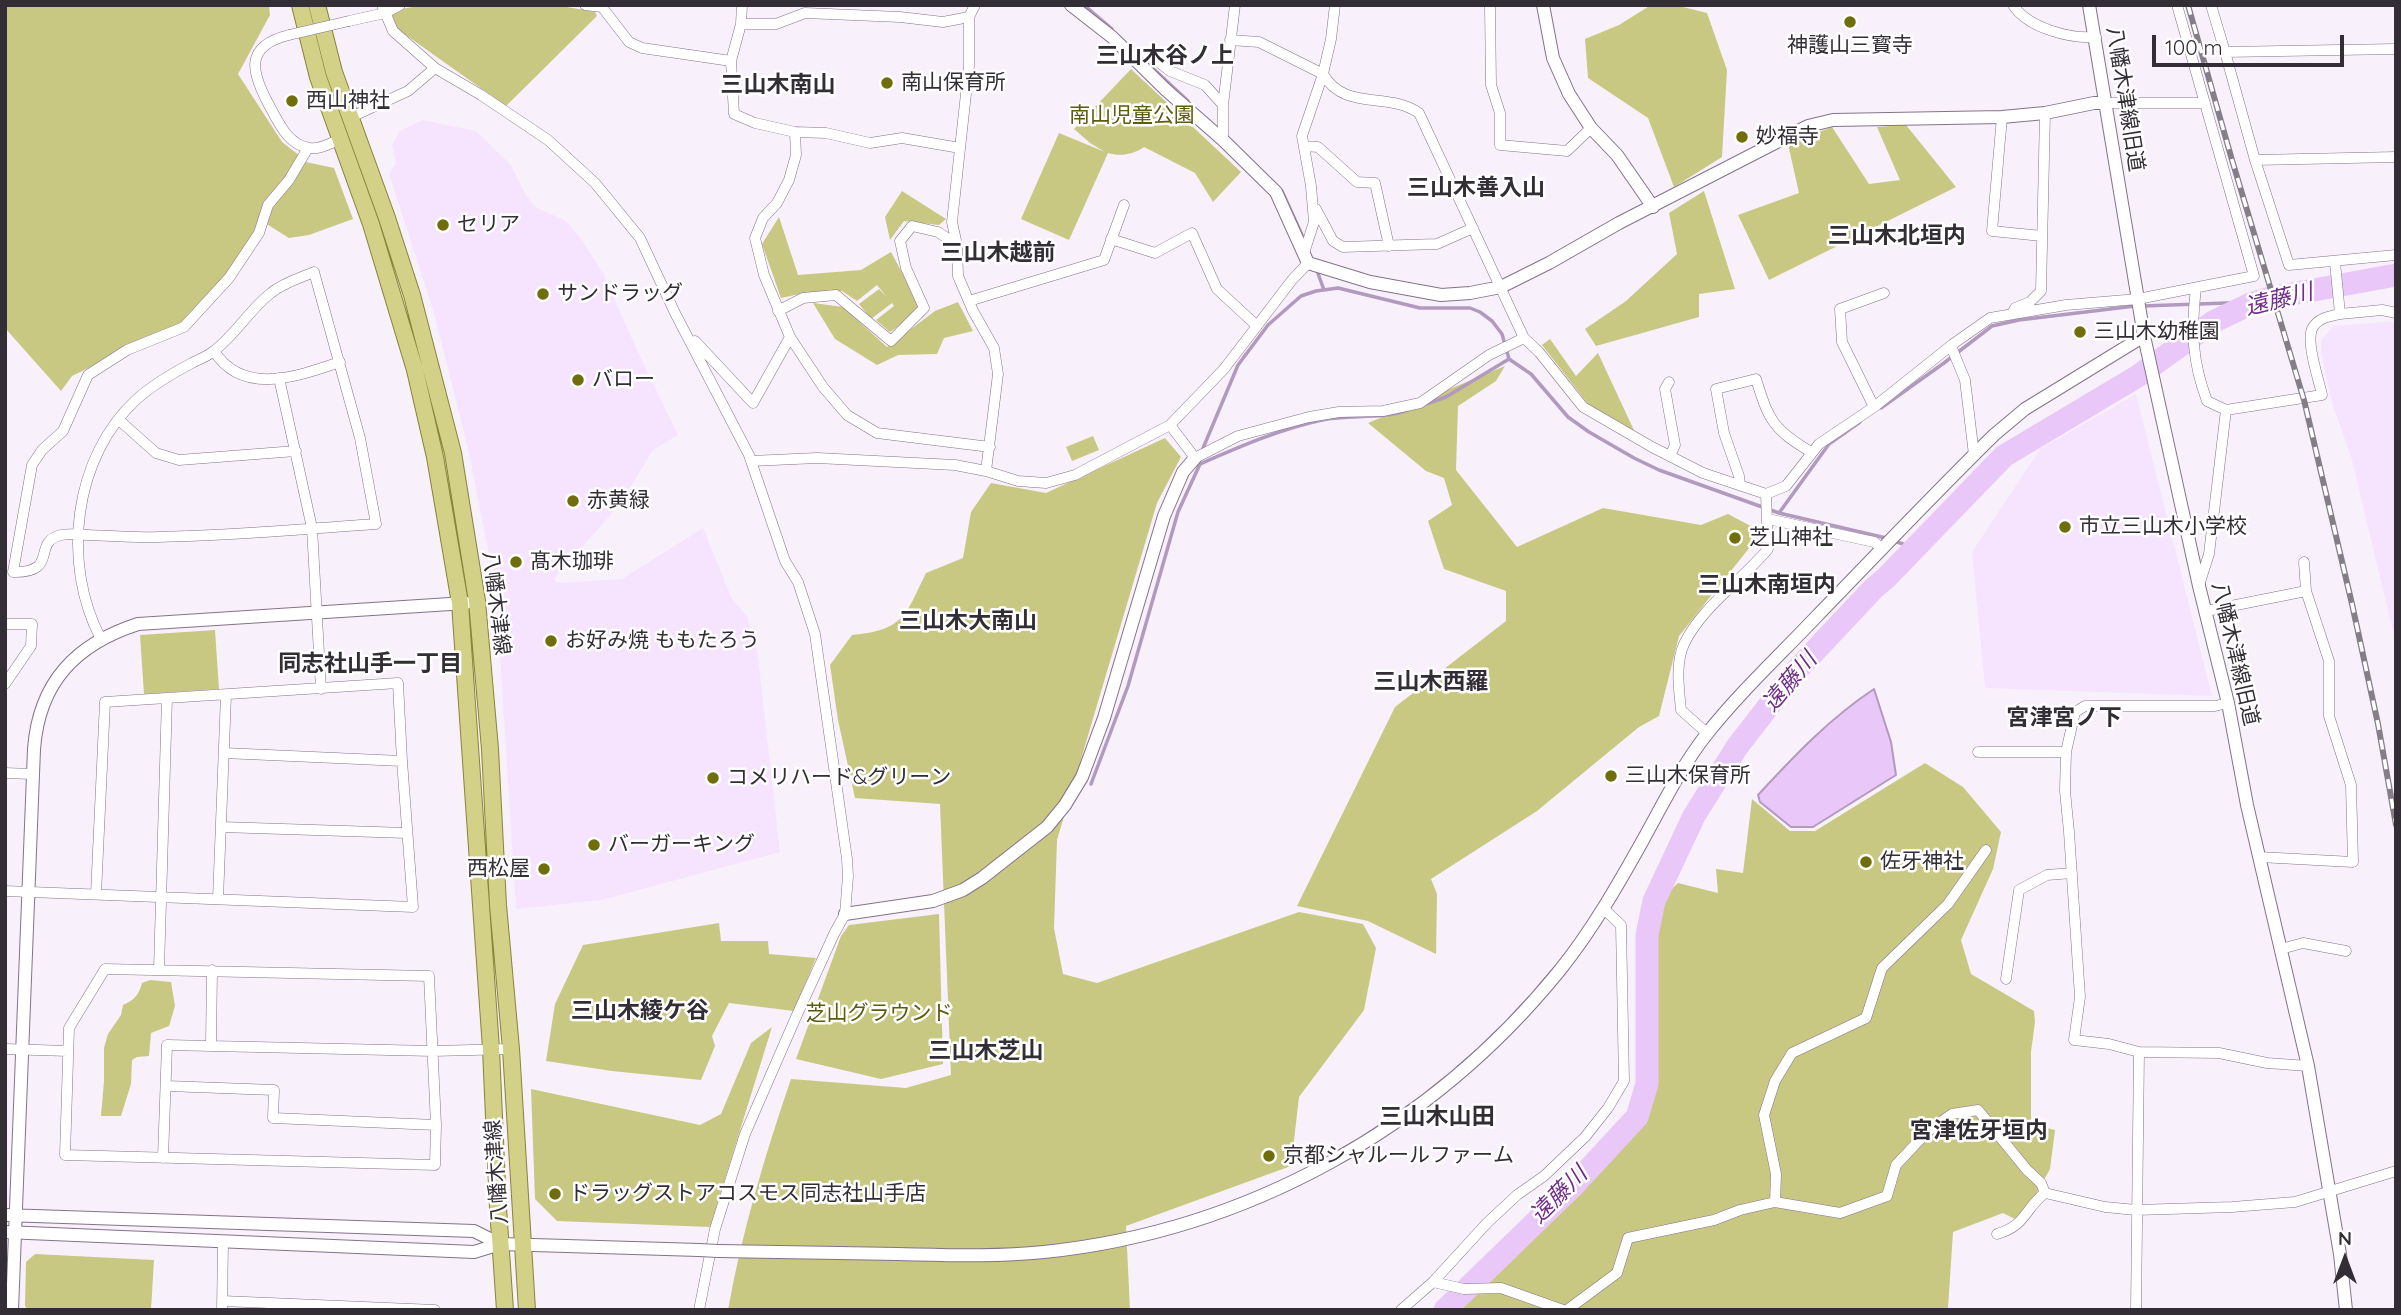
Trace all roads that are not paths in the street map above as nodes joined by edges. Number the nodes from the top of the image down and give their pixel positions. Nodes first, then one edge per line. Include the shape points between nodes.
1 (300, 5) edge
2 (317, 5) edge
3 (400, 5) edge
4 (585, 5) edge
5 (742, 5) edge
6 (975, 5) edge
7 (1071, 5) edge
8 (1235, 5) edge
9 (1335, 5) edge
10 (1490, 5) edge
11 (1543, 5) edge
12 (2013, 5) edge
13 (2090, 5) edge
14 (2177, 5) edge
15 (2211, 5) edge
16 (384, 9) edge
17 (969, 17) junction
18 (741, 24) junction
19 (2096, 37) junction
20 (1230, 40) junction
21 (2396, 49) edge
22 (2225, 52) junction
23 (1152, 57) dead end
24 (731, 61) junction
25 (435, 68) junction
26 (1323, 74) junction
27 (2106, 103) junction
28 (2205, 103) junction
29 (1223, 105) junction
30 (2045, 113) junction
31 (349, 117) junction
32 (2002, 117) junction
33 (1591, 128) junction
34 (795, 132) junction
35 (340, 139) junction
36 (1223, 140) junction
37 (1304, 146) junction
38 (308, 148) junction
39 (960, 148) junction
40 (2396, 157) edge
41 (2255, 160) junction
42 (1313, 202) junction
43 (1124, 205) dead end
44 (1653, 207) junction
45 (1473, 228) junction
46 (2042, 236) junction
47 (1111, 239) junction
48 (957, 246) junction
49 (1388, 246) junction
50 (2396, 255) edge
51 (1306, 258) junction
52 (2335, 262) junction
53 (1501, 287) junction
54 (2196, 288) junction
55 (1884, 293) dead end
56 (2138, 299) junction
57 (969, 301) junction
58 (778, 311) junction
59 (2396, 313) edge
60 (2012, 314) junction
61 (2340, 314) junction
62 (1257, 326) junction
63 (686, 331) junction
64 (2144, 336) junction
65 (790, 337) junction
66 (1524, 338) junction
67 (1951, 346) junction
68 (214, 351) junction
69 (340, 362) junction
70 (279, 378) junction
71 (1669, 382) dead end
72 (1874, 407) junction
73 (2226, 410) junction
74 (118, 420) junction
75 (1170, 425) junction
76 (990, 447) junction
77 (296, 451) junction
78 (1811, 452) junction
79 (1974, 455) junction
80 (1670, 456) junction
81 (1195, 458) junction
82 (751, 461) junction
83 (986, 471) junction
84 (1740, 485) junction
85 (1766, 497) junction
86 (1767, 516) junction
87 (312, 528) junction
88 (78, 535) junction
89 (1882, 549) junction
90 (2304, 562) dead end
91 (2199, 586) junction
92 (2306, 591) junction
93 (477, 601) junction
94 (460, 603) junction
95 (2206, 611) junction
96 (316, 612) junction
97 (5, 624) edge
98 (101, 639) junction
99 (5, 684) edge
100 (321, 689) junction
101 (226, 695) junction
102 (167, 698) junction
103 (2228, 703) junction
104 (1708, 734) junction
105 (1978, 752) dead end
106 (2066, 752) junction
107 (224, 753) junction
108 (402, 761) junction
109 (5, 774) edge
110 (32, 774) junction
111 (221, 827) junction
112 (407, 833) junction
113 (1986, 850) dead end
114 (2259, 857) junction
115 (2073, 873) junction
116 (5, 891) edge
117 (27, 892) junction
118 (96, 894) junction
119 (161, 897) junction
120 (218, 899) junction
121 (1604, 908) junction
122 (845, 915) junction
123 (2281, 950) junction
124 (2346, 951) dead end
125 (159, 969) junction
126 (212, 970) junction
127 (2006, 979) dead end
128 (211, 1045) junction
129 (5, 1049) edge
130 (491, 1049) junction
131 (511, 1049) junction
132 (21, 1050) junction
133 (68, 1051) junction
134 (433, 1051) junction
135 (2139, 1052) junction
136 (2308, 1066) junction
137 (167, 1086) junction
138 (436, 1125) junction
139 (163, 1158) junction
140 (2396, 1171) edge
141 (2330, 1189) junction
142 (2045, 1193) junction
143 (1775, 1202) junction
144 (2136, 1210) junction
145 (10, 1215) edge
146 (10, 1232) edge
147 (1997, 1234) dead end
148 (223, 1242) junction
149 (500, 1244) junction
150 (523, 1244) junction
151 (1433, 1282) junction
152 (222, 1305) edge
153 (12, 1310) edge
154 (435, 1310) edge
155 (505, 1310) edge
156 (527, 1310) edge
157 (699, 1310) edge
158 (1401, 1310) edge
159 (1565, 1310) edge
160 (2136, 1310) edge
161 (2346, 1310) edge

1 - 35 main road, 八幡木津線
2 - 31 main road, 八幡木津線
3 - 16 street
4 - 24 street via 602,7 629,42 642,48
5 - 18 street
6 - 17 street
7 - 36 street
8 - 20 street
9 - 26 street
10 - 33 street via 1491,85 1500,113 1500,145 1566,150
11 - 33 street via 1553,58
12 - 19 street via 2052,32
13 - 19 street, 八幡木津線旧道
14 - 28 street
15 - 22 street
16 - 25 street via 393,31
16 - 38 street, bridge via 274,39 258,52 254,73 287,138
17 - 18 street via 943,22 805,13 776,24
17 - 39 street
18 - 24 street
19 - 27 street, 八幡木津線旧道
20 - 26 street via 1259,42
20 - 29 street
21 - 22 street
22 - 41 street
23 - 29 street via 1170,71 1205,85
24 - 34 street via 734,114
25 - 31 street via 408,91
25 - 63 street via 548,140 595,183 640,238
26 - 37 street via 1302,136
26 - 45 street via 1346,97 1397,103 1419,113
27 - 28 street
27 - 30 street
27 - 56 street, 八幡木津線旧道
28 - 54 street via 2254,276
29 - 36 street
30 - 32 street
30 - 46 street
31 - 35 street
31 - 93 main road, 八幡木津線 via 412,295 453,453
32 - 44 street via 1832,120 1808,126
32 - 46 street via 1992,231
33 - 44 street via 1617,155
34 - 39 street via 870,143 902,138
34 - 58 street via 796,155 789,180 755,238
35 - 38 street
35 - 94 main road, 八幡木津線 via 415,370
36 - 51 street via 1276,192
37 - 42 street
37 - 49 street via 1318,147 1357,182 1375,183
38 - 88 street via 268,205 258,233 229,278 184,327 127,351 88,375 63,431 36,457 13,572 36,569 49,541 64,534
39 - 48 street via 952,222
40 - 41 street
41 - 52 street via 2289,265
42 - 49 street via 1333,241 1343,247
42 - 51 street
43 - 47 street
44 - 53 street
45 - 49 street via 1437,244
45 - 53 street
46 - 60 street via 2041,291
47 - 57 street via 1104,260
47 - 62 street via 1155,253 1192,233 1217,289
48 - 57 street via 958,276
48 - 58 street via 938,232 912,226 900,241 924,308 891,341 836,295 803,298
50 - 52 street
51 - 53 street via 1370,282 1441,295
51 - 62 street
52 - 61 street
53 - 66 street
54 - 56 street
54 - 73 street via 2192,323 2199,380 2207,401
55 - 72 street via 1840,309 1842,342
56 - 60 street
56 - 64 street, 八幡木津線旧道
57 - 76 street via 994,348 998,373
58 - 65 street
59 - 61 street
60 - 67 street via 1990,318
61 - 73 street via 2323,318 2312,329 2322,395
62 - 75 street via 1224,369
63 - 65 street via 753,403
63 - 82 street
64 - 79 street via 2025,409
64 - 91 street, 八幡木津線旧道
65 - 76 street via 847,415 877,433
66 - 80 street via 1583,407
66 - 81 street via 1489,355 1419,403 1309,417 1238,436
67 - 72 street
67 - 79 street via 1965,380
68 - 69 street via 271,292 314,272
68 - 70 street via 238,375
68 - 74 street via 167,377
69 - 70 street
69 - 87 street via 376,524
70 - 77 street
71 - 80 street via 1665,389 1675,445
72 - 78 street
73 - 91 street via 2209,554
74 - 77 street via 156,453 179,460
74 - 88 street via 87,481
75 - 81 street
75 - 83 street via 1075,475 1046,483 1018,481
76 - 83 street
77 - 87 street
78 - 84 street via 1786,437 1767,414 1756,379 1716,389
78 - 85 street via 1786,486
79 - 89 street
80 - 84 street
81 - 122 street via 1183,472 1164,516 1104,718 1082,777 1065,805 1047,827 982,878 949,897
82 - 83 street via 817,458 956,465
82 - 122 street via 815,634 847,859
84 - 85 street
85 - 86 street
86 - 89 street via 1874,542
86 - 104 street via 1768,549 1700,619 1683,646 1678,674 1681,710
87 - 88 street via 157,537
87 - 96 street
88 - 98 street via 81,584
89 - 104 street
90 - 92 street
91 - 95 street, 八幡木津線旧道
92 - 95 street
92 - 114 street via 2329,661 2329,716 2351,785 2353,862
93 - 94 street
93 - 131 main road, 八幡木津線
94 - 96 street
94 - 130 main road, 八幡木津線
95 - 103 street, 八幡木津線旧道
96 - 98 street via 138,624
96 - 100 street
97 - 99 street via 32,624 31,646
98 - 110 street via 70,662 47,695 35,735
100 - 101 street
100 - 108 street via 398,683
101 - 102 street
101 - 107 street
102 - 118 street via 105,702
102 - 119 street
103 - 106 street via 2085,706 2075,712
103 - 114 street, 八幡木津線旧道
104 - 121 street via 1674,784
105 - 106 street
106 - 115 street via 2064,791
107 - 108 street
107 - 111 street
108 - 112 street
109 - 110 street
110 - 117 street
111 - 112 street
111 - 120 street
112 - 120 street via 412,907
113 - 143 street via 1948,904 1882,968 1866,1018 1792,1053 1774,1081 1764,1115 1776,1174
114 - 123 street, 八幡木津線旧道
115 - 127 street via 2047,875 2019,890
115 - 135 street via 2080,998 2074,1040
116 - 117 street
117 - 118 street
117 - 132 street
118 - 119 street
119 - 120 street
119 - 125 street
121 - 150 street, bridge via 1527,1008 1450,1082 1330,1164 1232,1209 1111,1242 988,1255
121 - 151 street via 1621,925 1624,1081 1585,1137 1517,1195
122 - 157 street via 745,1134 715,1229
123 - 124 street via 2303,943
123 - 136 street, 八幡木津線旧道
125 - 126 street
125 - 133 street via 105,969 69,1028
126 - 128 street
126 - 134 street via 429,976
128 - 134 street
128 - 137 street via 167,1045
129 - 132 street
130 - 131 street
130 - 134 street
130 - 149 main road, 八幡木津線
131 - 150 main road, 八幡木津線
132 - 133 street
132 - 145 street
133 - 139 street via 65,1155
134 - 138 street
135 - 136 street via 2219,1053
135 - 144 street
136 - 141 street, 八幡木津線旧道
137 - 138 street via 274,1090 273,1118
137 - 139 street
138 - 139 street via 435,1165
140 - 141 street
141 - 144 street via 2295,1202
141 - 161 street, 八幡木津線旧道
142 - 143 street via 1978,1110 1952,1114 1927,1132 1896,1165 1886,1196 1840,1213
142 - 144 street via 2105,1208
142 - 147 street via 2021,1222
143 - 159 street via 1628,1238 1617,1273
144 - 160 street
145 - 146 street
145 - 149 street via 474,1231
146 - 148 street
146 - 153 street
148 - 149 street via 474,1252
148 - 152 street
149 - 150 street
149 - 155 main road, 八幡木津線
150 - 156 main road, 八幡木津線
151 - 158 street
151 - 159 street via 1464,1289 1501,1288
152 - 154 street

